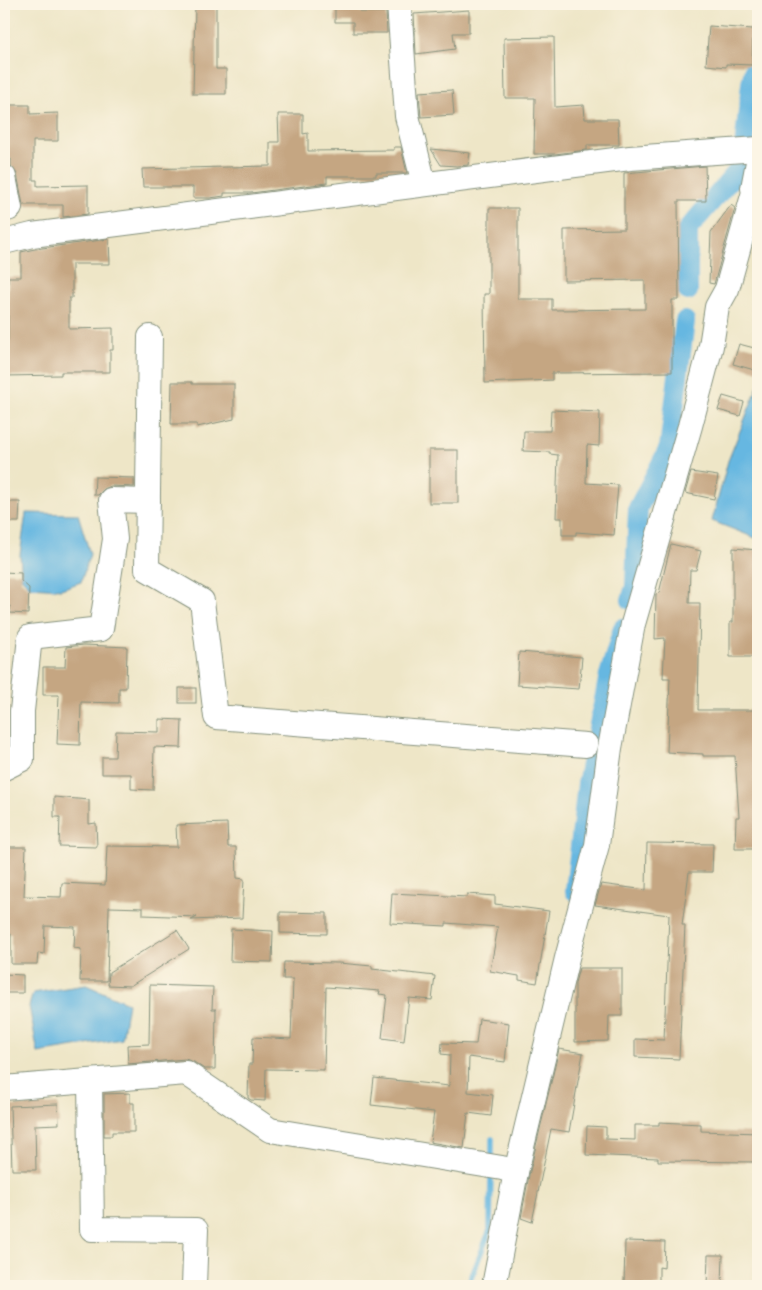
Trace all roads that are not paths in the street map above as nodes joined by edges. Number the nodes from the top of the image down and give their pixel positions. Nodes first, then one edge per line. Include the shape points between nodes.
1 (399, 4) edge
2 (758, 149) edge
3 (758, 162) edge
4 (4, 177) edge
5 (424, 184) junction
6 (756, 193) edge
7 (4, 210) edge
8 (4, 242) edge
9 (150, 337) dead end
10 (148, 500) junction
11 (586, 745) dead end
12 (4, 768) edge
13 (90, 1081) junction
14 (4, 1088) edge
15 (509, 1170) junction
16 (194, 1286) edge
17 (494, 1286) edge

1 - 5 street via 408,116
2 - 5 street via 630,158
3 - 6 street via 753,188
4 - 7 street via 10,208
5 - 8 street via 32,235
6 - 15 street via 727,289 717,307 692,418 633,624 610,748 597,845
9 - 10 street
10 - 11 street via 147,569 202,601 216,717
10 - 12 street via 111,500 115,540 100,629 30,637 22,711 22,759
13 - 14 street
13 - 15 street via 186,1073 270,1130
13 - 16 street via 92,1229 196,1230
15 - 17 street

